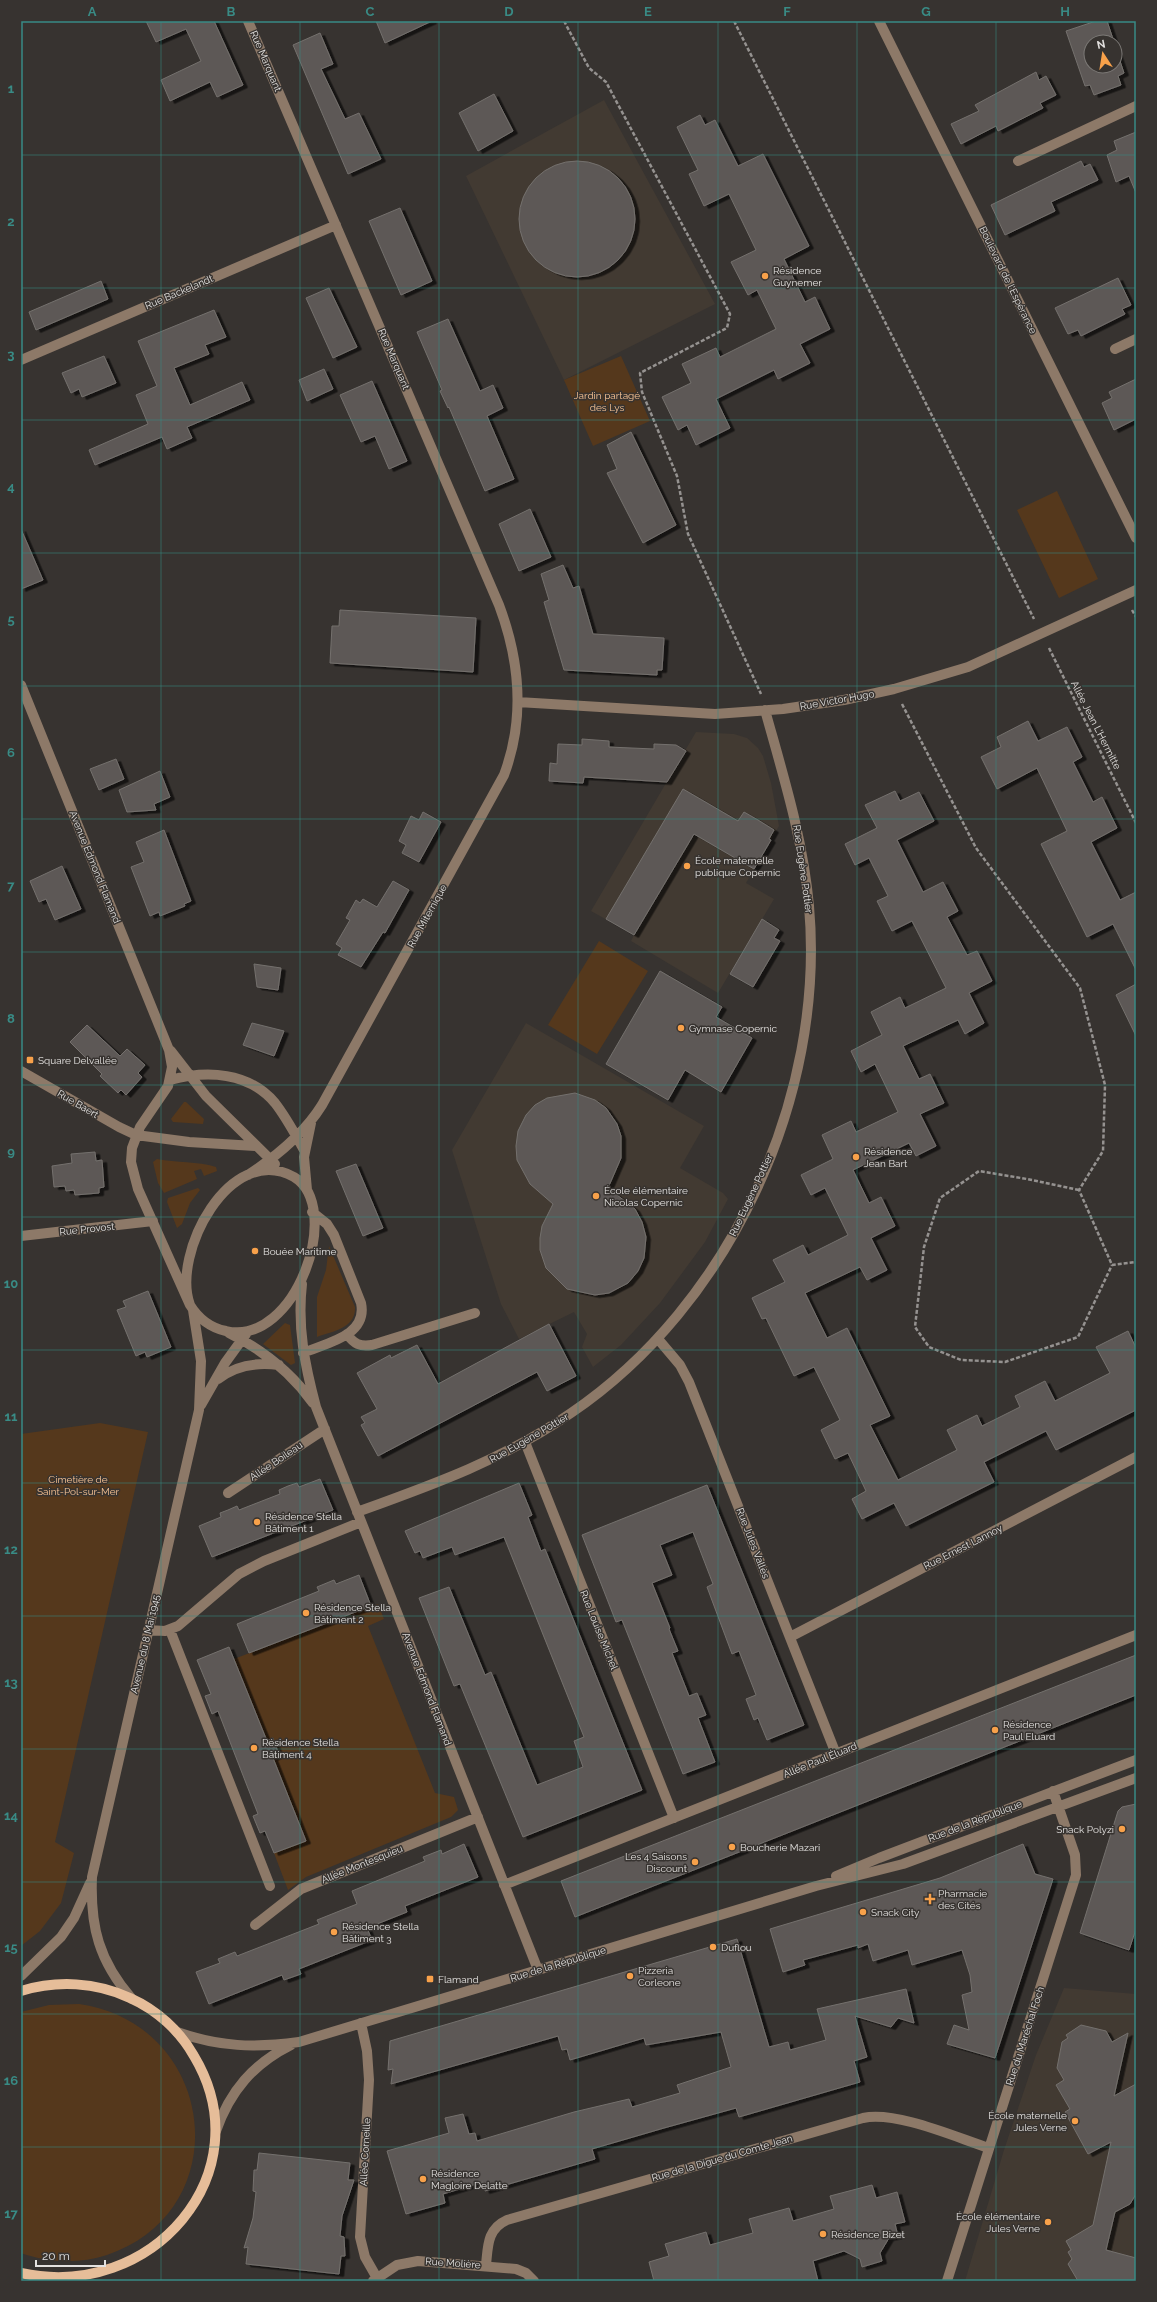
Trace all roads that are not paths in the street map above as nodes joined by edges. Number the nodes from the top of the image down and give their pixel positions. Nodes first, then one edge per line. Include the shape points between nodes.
1 (248, 21) edge
2 (879, 21) edge
3 (1136, 106) edge
4 (1018, 161) dead end
5 (336, 225) junction
6 (1136, 339) edge
7 (1114, 350) dead end
8 (21, 360) edge
9 (1136, 538) edge
10 (1136, 590) edge
11 (21, 685) edge
12 (518, 702) junction
13 (766, 710) junction
14 (169, 1050) junction
15 (21, 1071) edge
16 (188, 1076) junction
17 (170, 1080) junction
18 (312, 1121) junction
19 (136, 1134) junction
20 (296, 1137) junction
21 (255, 1146) junction
22 (304, 1150) junction
23 (270, 1159) junction
24 (248, 1175) junction
25 (289, 1175) junction
26 (308, 1196) junction
27 (312, 1212) junction
28 (153, 1222) junction
29 (21, 1236) edge
30 (303, 1276) junction
31 (192, 1307) junction
32 (475, 1313) dead end
33 (224, 1331) junction
34 (248, 1331) junction
35 (347, 1334) junction
36 (242, 1339) junction
37 (658, 1339) junction
38 (303, 1353) junction
39 (279, 1365) junction
40 (213, 1383) junction
41 (316, 1407) junction
42 (198, 1410) junction
43 (325, 1428) junction
44 (525, 1442) junction
45 (1136, 1457) edge
46 (228, 1493) dead end
47 (357, 1512) junction
48 (361, 1522) junction
49 (148, 1630) junction
50 (170, 1630) junction
51 (1136, 1636) edge
52 (790, 1637) junction
53 (836, 1754) junction
54 (1136, 1760) edge
55 (1136, 1778) edge
56 (1053, 1791) junction
57 (1058, 1806) junction
58 (478, 1817) junction
59 (674, 1818) junction
60 (92, 1877) junction
61 (504, 1885) junction
62 (270, 1886) dead end
63 (816, 1886) junction
64 (255, 1925) dead end
65 (538, 1970) junction
66 (21, 1976) edge
67 (21, 1991) edge
68 (132, 1999) junction
69 (361, 2023) junction
70 (177, 2032) junction
71 (299, 2042) junction
72 (216, 2131) junction
73 (989, 2148) junction
74 (486, 2266) junction
75 (21, 2273) edge
76 (375, 2279) edge
77 (73, 2281) edge
78 (534, 2281) edge
79 (947, 2281) edge

1 - 5 street, Rue Marquant
2 - 9 street, Boulevard de l'Espérance
3 - 4 street
5 - 8 street, Rue Backelandt
5 - 12 street, Rue Marquant via 499,605 514,656
6 - 7 street
10 - 13 street, Rue Victor Hugo via 968,666 894,689 824,703
11 - 14 street, Avenue Edmond Flamand
12 - 13 street, Rue Victor Hugo via 715,714
12 - 18 street, Rue Miternique via 513,746 504,775
13 - 37 street, Rue Eugène Pottier via 795,813 803,854 810,965 802,1043 789,1101 776,1142 741,1221 705,1279
14 - 16 street
14 - 17 street via 172,1067
15 - 19 street, Rue Baert via 119,1127
16 - 17 street
16 - 20 street via 225,1076 240,1078 252,1084 275,1104
16 - 21 street
17 - 19 street via 166,1091
18 - 20 street
18 - 22 street
19 - 21 street via 189,1142
19 - 28 street via 132,1148 132,1169
20 - 22 street
20 - 23 street
21 - 23 street
22 - 26 street
23 - 24 street
23 - 25 street
24 - 25 street via 269,1171
24 - 31 street via 220,1196 198,1234 187,1275 187,1292
25 - 26 street via 299,1181
26 - 27 street
27 - 30 street via 312,1239
27 - 35 street via 327,1224 334,1235 361,1303 360,1322
28 - 29 street, Rue Provost
28 - 31 street
30 - 34 street via 284,1309 265,1324
30 - 38 street via 300,1310
31 - 33 street via 207,1322
31 - 42 street via 201,1361
32 - 35 street via 372,1345 355,1343
33 - 34 street
33 - 36 street
34 - 36 street
35 - 38 street
36 - 39 street
36 - 40 street
37 - 44 street, Rue Eugène Pottier via 603,1390
37 - 52 street, Rue Jules Vallès via 680,1364 689,1382
38 - 41 street
39 - 40 street via 239,1367
39 - 41 street
40 - 42 street
41 - 43 street, Avenue Edmond Flamand
42 - 49 street, Avenue du 8 Mai 1945
43 - 46 street, Allée Boileau
43 - 47 street, Avenue Edmond Flamand
44 - 47 street, Rue Eugène Pottier via 448,1479
44 - 59 street, Rue Louise Michel
45 - 52 street, Rue Ernest Lannoy
47 - 48 street, Avenue Edmond Flamand
48 - 50 street via 268,1559 239,1574 182,1623
48 - 58 street, Avenue Edmond Flamand
49 - 50 street
49 - 60 street, Avenue du 8 Mai 1945
50 - 62 street
51 - 53 street, Allée Paul Éluard
52 - 53 street, Rue Jules Vallès
53 - 59 street, Allée Paul Éluard
54 - 56 street, Rue de la République
55 - 57 street, Rue de la République
56 - 57 street, Rue du Maréchal Foch
56 - 63 street, Rue de la République via 879,1858
57 - 63 street, Rue de la République via 903,1864
57 - 73 street, Rue du Maréchal Foch via 1074,1855 1076,1875
58 - 61 street, Avenue Edmond Flamand
58 - 64 street, Allée Montesquieu via 301,1889
59 - 61 street, Allée Paul Éluard
60 - 66 street, Avenue du 8 Mai 1945 via 74,1918 61,1938
60 - 68 street, Avenue du 8 Mai 1945 via 92,1906 99,1946 114,1978
61 - 65 street, Avenue Edmond Flamand
63 - 65 street, Rue de la République
65 - 69 street, Rue de la République
67 - 68 main road via 49,1985 77,1984 112,1991
68 - 70 main road via 156,2013
69 - 71 street, Rue de la République
69 - 76 street, Allée Corneille via 367,2051 369,2080 360,2237 365,2257
70 - 71 street, Rue de la République via 228,2046 266,2046
70 - 72 main road via 193,2053 205,2078 213,2104
71 - 72 street, Rue de la République via 265,2060 245,2078 227,2103
72 - 77 main road via 206,2186 193,2211 175,2234 154,2252 130,2267 103,2276
73 - 74 street, Rue de la Digue du Comte Jean via 898,2119 878,2116 863,2118 507,2220 498,2226 489,2238
73 - 79 street, Rue du Maréchal Foch
74 - 76 street, Rue Molière via 411,2261 397,2265
74 - 78 street, Rue Molière via 521,2270
75 - 77 main road via 46,2279

